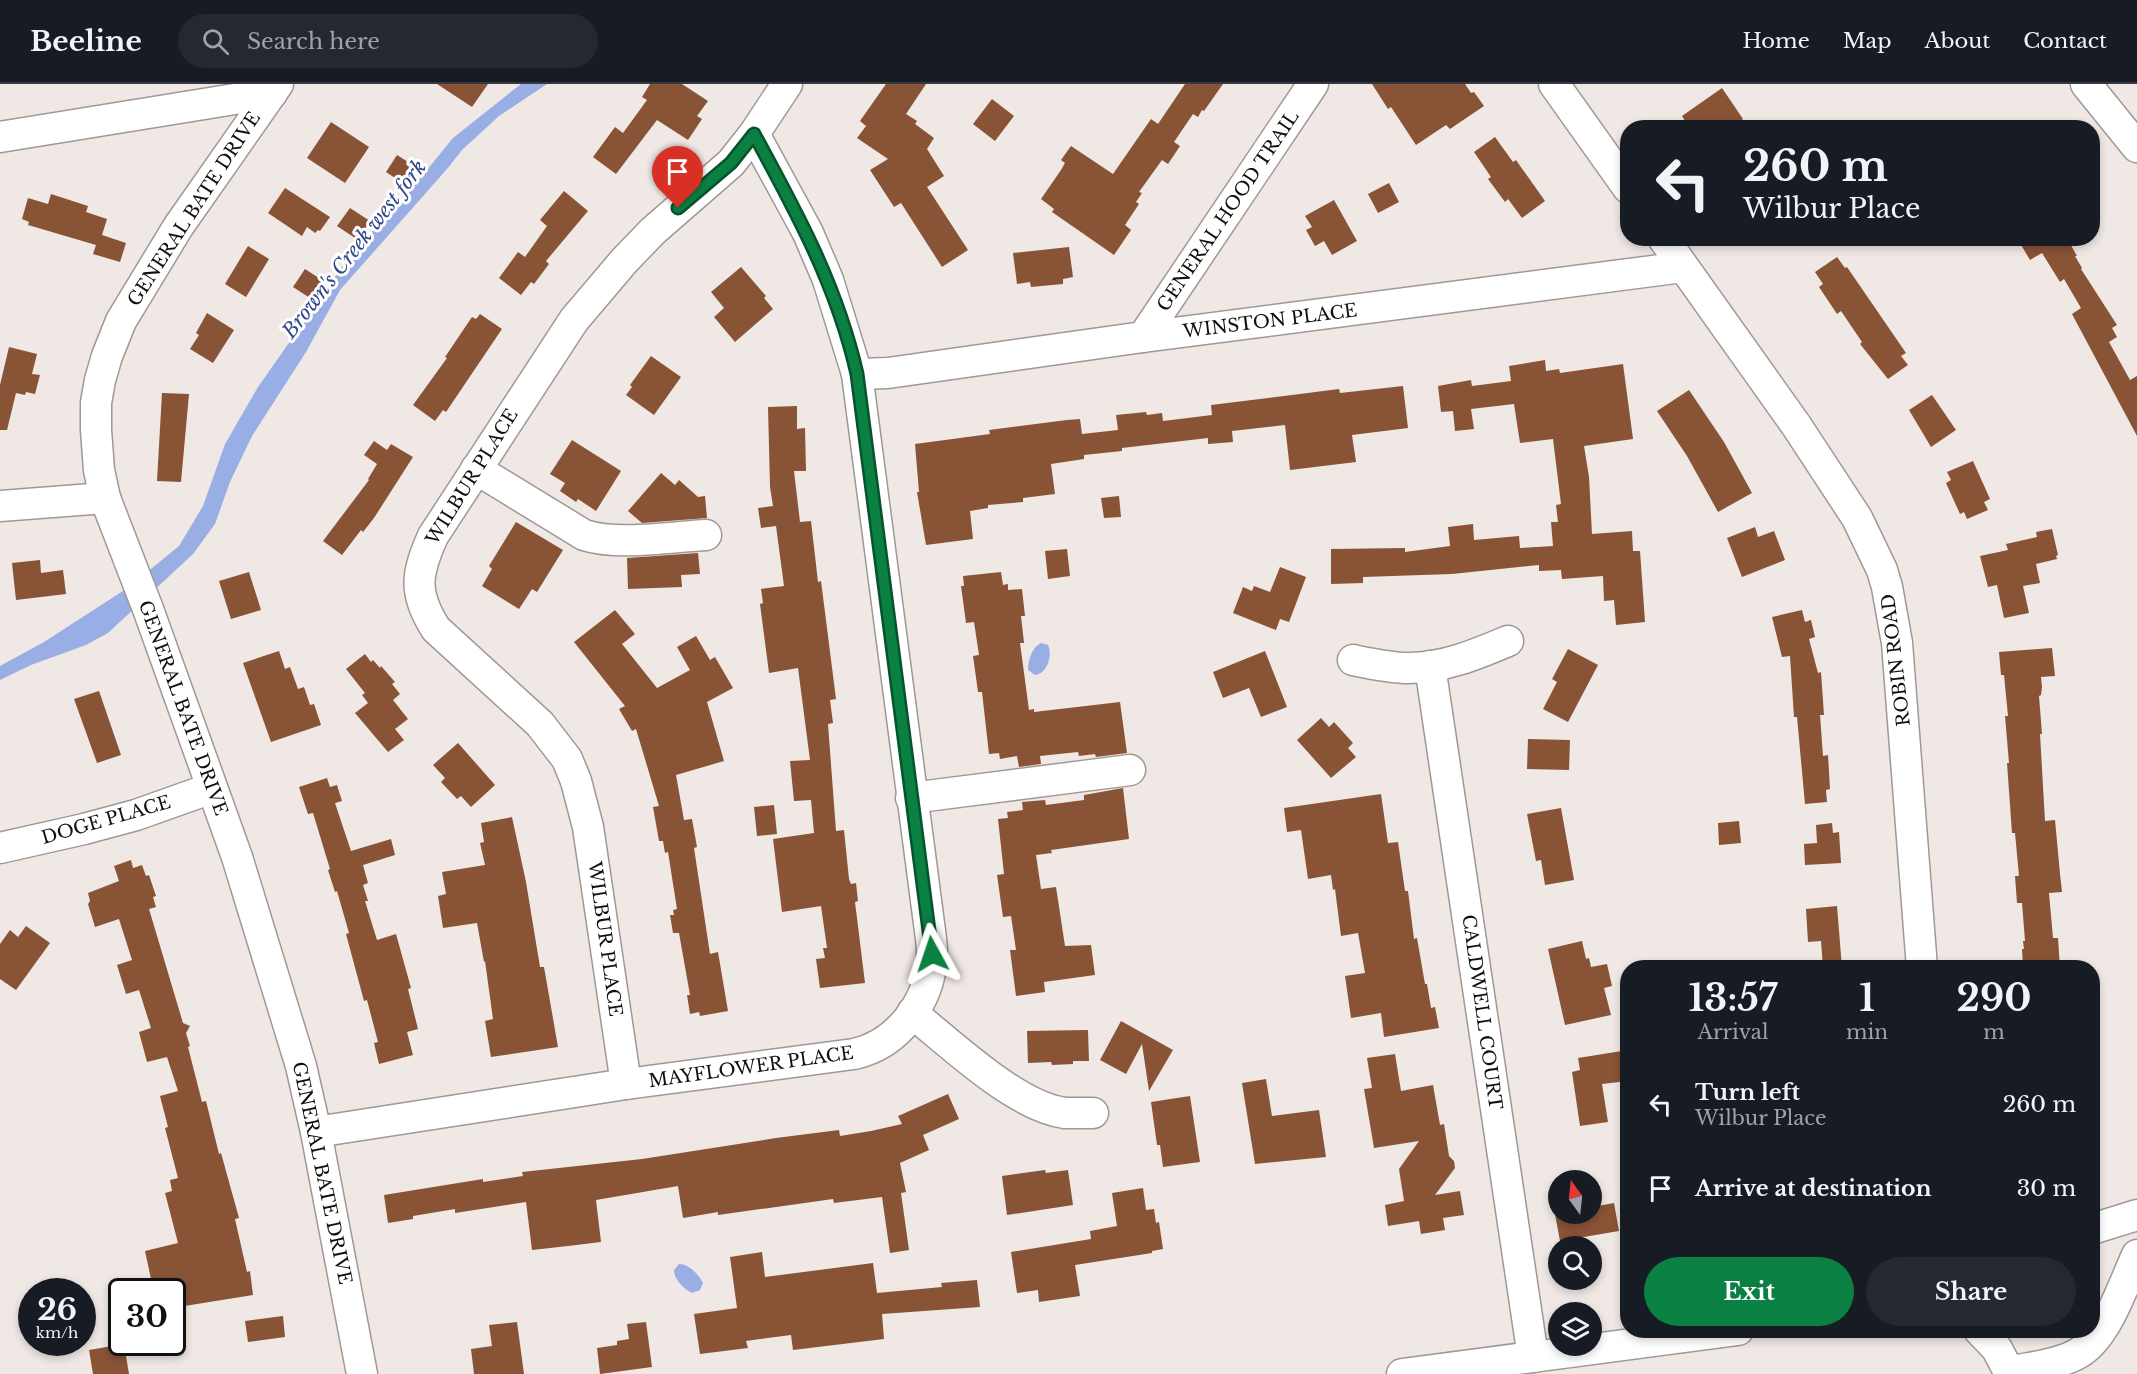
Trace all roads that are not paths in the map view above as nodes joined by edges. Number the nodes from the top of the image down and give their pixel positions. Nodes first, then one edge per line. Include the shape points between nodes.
1 (787, 84) edge
2 (1313, 84) edge
3 (1554, 84) edge
4 (2086, 84) edge
5 (275, 89) edge
6 (754, 134) junction
7 (0, 137) edge
8 (2137, 147) edge
9 (1620, 177) edge
10 (1669, 246) edge
11 (1683, 267) junction
12 (1143, 337) junction
13 (857, 374) junction
14 (476, 469) junction
15 (105, 498) junction
16 (0, 506) edge
17 (706, 535) dead end
18 (1508, 641) dead end
19 (1353, 660) dead end
20 (1430, 666) junction
21 (1130, 770) dead end
22 (212, 788) junction
23 (911, 798) junction
24 (0, 848) edge
25 (1921, 960) edge
26 (912, 1013) junction
27 (626, 1084) junction
28 (1093, 1113) dead end
29 (316, 1132) junction
30 (2137, 1215) edge
31 (2100, 1227) edge
32 (2137, 1255) edge
33 (2100, 1331) edge
34 (1677, 1338) edge
35 (1987, 1338) edge
36 (2095, 1338) edge
37 (1533, 1357) junction
38 (2009, 1373) edge
39 (362, 1374) edge
40 (1402, 1374) edge

1 - 6 street, WILBUR PLACE
2 - 12 street, GENERAL HOOD TRAIL
3 - 9 street
4 - 8 street
5 - 7 street
5 - 15 street, GENERAL BATE DRIVE via 178,227 121,321 96,403 99,470
6 - 13 street, MAYFLOWER PLACE via 828,280
6 - 14 street, WILBUR PLACE via 731,163 631,253 574,320
10 - 11 street, ROBIN ROAD
11 - 12 street, WINSTON PLACE
11 - 25 street, ROBIN ROAD via 1830,474 1882,570 1897,643
12 - 13 street, WINSTON PLACE
13 - 23 street, MAYFLOWER PLACE
14 - 17 street via 584,535 613,540
14 - 27 street, WILBUR PLACE via 433,536 418,585 420,599 444,639 540,723 567,759 588,827
15 - 16 street
15 - 22 street, GENERAL BATE DRIVE
18 - 20 street via 1462,659
19 - 20 street via 1397,668
20 - 37 street, CALDWELL COURT
21 - 23 street
22 - 24 street, DOGE PLACE via 136,815
22 - 29 street, GENERAL BATE DRIVE via 263,940 301,1066
23 - 26 street, MAYFLOWER PLACE via 932,954 926,986
26 - 27 street, MAYFLOWER PLACE via 899,1032 865,1052
26 - 28 street via 1012,1092 1064,1113
27 - 29 street, MAYFLOWER PLACE
29 - 39 street, GENERAL BATE DRIVE
30 - 31 street
32 - 33 street
34 - 37 street
35 - 38 street
36 - 38 street via 2090,1346 2066,1359
37 - 40 street

